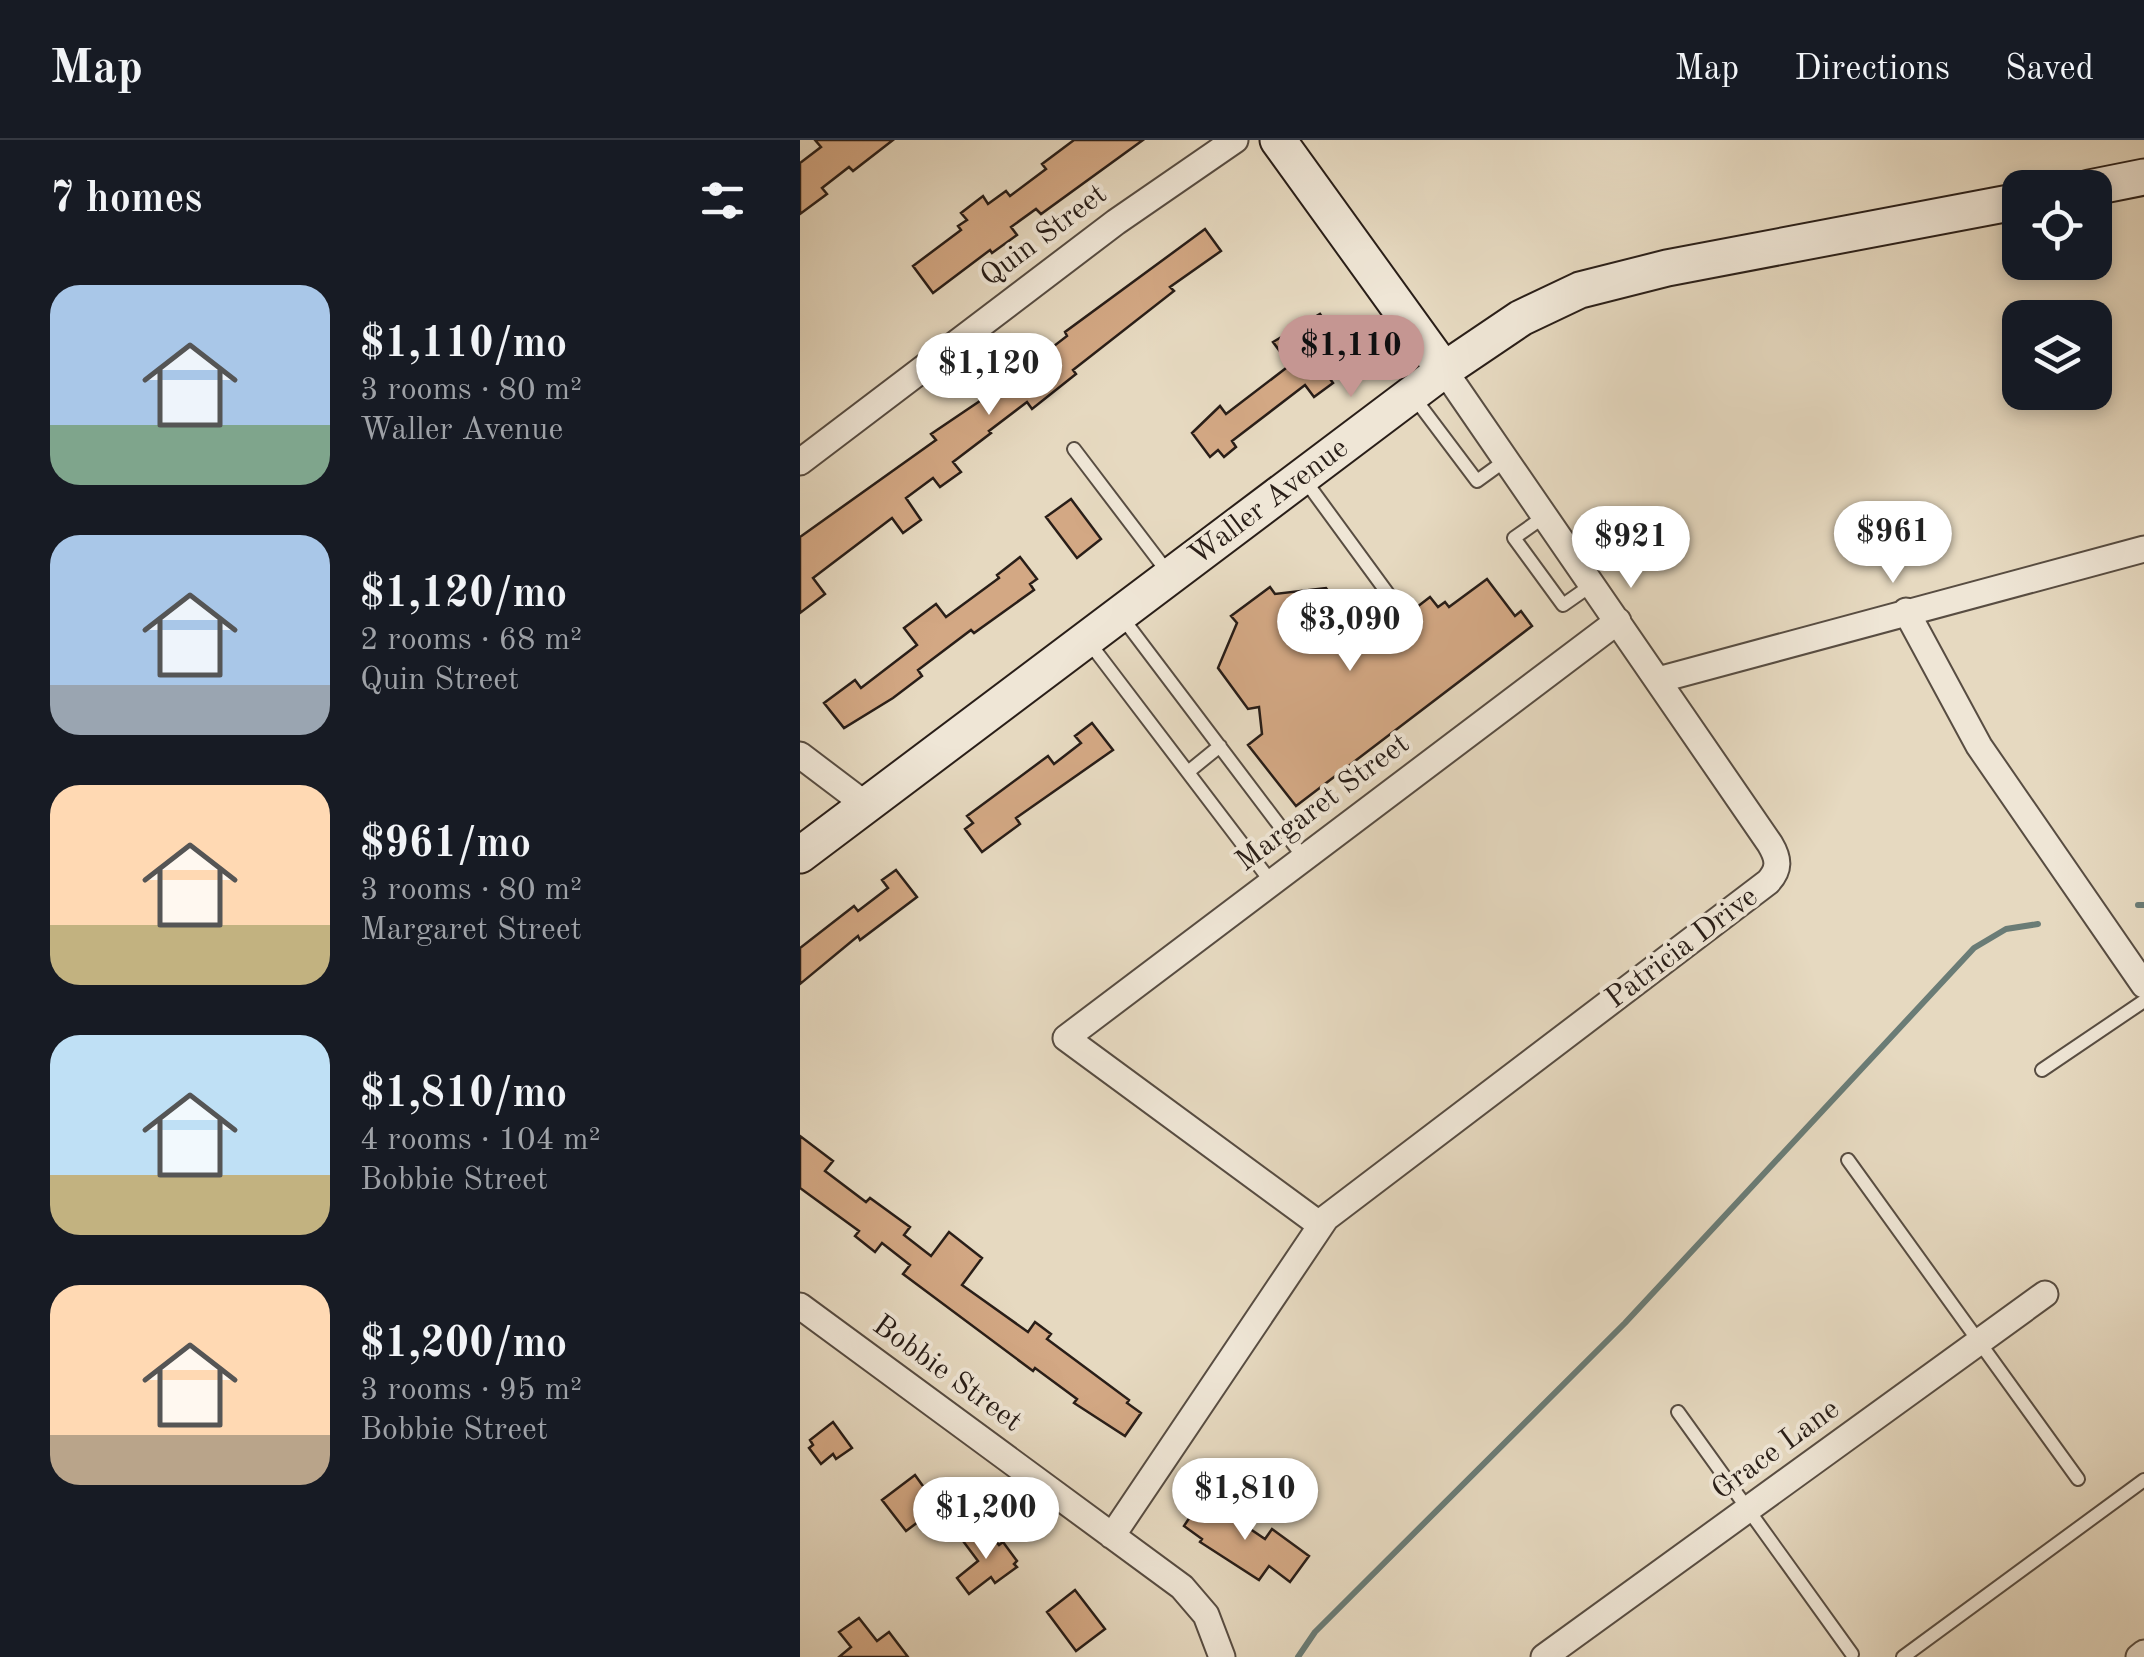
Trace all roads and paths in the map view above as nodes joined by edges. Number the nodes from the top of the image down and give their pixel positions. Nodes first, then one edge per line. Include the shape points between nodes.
1 (1236, 140) edge
2 (1278, 140) edge
3 (2144, 177) edge
4 (2112, 183) edge
5 (2002, 203) edge
6 (1444, 370) junction
7 (1412, 394) junction
8 (1074, 449) dead end
9 (1506, 460) junction
10 (800, 462) edge
11 (1302, 477) junction
12 (1545, 516) junction
13 (2144, 549) edge
14 (1170, 576) junction
15 (1592, 584) junction
16 (1394, 602) dead end
17 (1906, 611) junction
18 (1120, 614) junction
19 (1618, 621) junction
20 (1087, 639) junction
21 (1658, 680) junction
22 (1220, 746) junction
23 (800, 754) edge
24 (1188, 772) junction
25 (866, 805) junction
26 (800, 855) edge
27 (1304, 858) junction
28 (1272, 882) junction
29 (2144, 985) edge
30 (2144, 1001) edge
31 (2042, 1070) dead end
32 (1848, 1160) dead end
33 (1319, 1224) junction
34 (2045, 1294) dead end
35 (800, 1306) edge
36 (1979, 1342) junction
37 (1678, 1412) dead end
38 (2078, 1478) dead end
39 (2144, 1480) edge
40 (1748, 1511) junction
41 (1112, 1536) junction
42 (1852, 1654) dead end
43 (1222, 1657) edge
44 (1544, 1657) edge
45 (1903, 1657) edge

1 - 10 street, Quin Street via 1116,222
2 - 6 street, Patricia Drive
3 - 4 street
5 - 6 street, Waller Avenue via 1580,290 1520,318
6 - 7 street, Waller Avenue
6 - 9 street, Patricia Drive
7 - 9 lane via 1477,481
7 - 11 street, Waller Avenue
8 - 14 lane
9 - 12 street, Patricia Drive
11 - 14 street, Waller Avenue
11 - 16 lane
12 - 15 street, Patricia Drive
12 - 15 lane via 1514,538 1563,604
13 - 17 street
14 - 18 street, Waller Avenue
15 - 19 street, Patricia Drive
17 - 21 street
17 - 29 street via 1980,746
18 - 20 street, Waller Avenue
18 - 22 lane
19 - 21 street, Patricia Drive
19 - 27 street, Margaret Street
20 - 24 lane
20 - 25 street, Waller Avenue
21 - 33 street, Patricia Drive via 1774,850 1775,875
22 - 24 lane
22 - 27 lane
23 - 25 street
24 - 28 lane
25 - 26 street, Waller Avenue
27 - 28 street, Margaret Street
28 - 33 street, Margaret Street via 1066,1038
30 - 31 lane
32 - 36 lane
33 - 41 street, Patricia Drive
34 - 36 street, Grace Lane
35 - 41 street, Bobbie Street
36 - 38 lane
36 - 40 street, Grace Lane
37 - 40 lane
39 - 45 lane
40 - 42 lane
40 - 44 street, Grace Lane
41 - 43 street, Bobbie Street via 1196,1602

